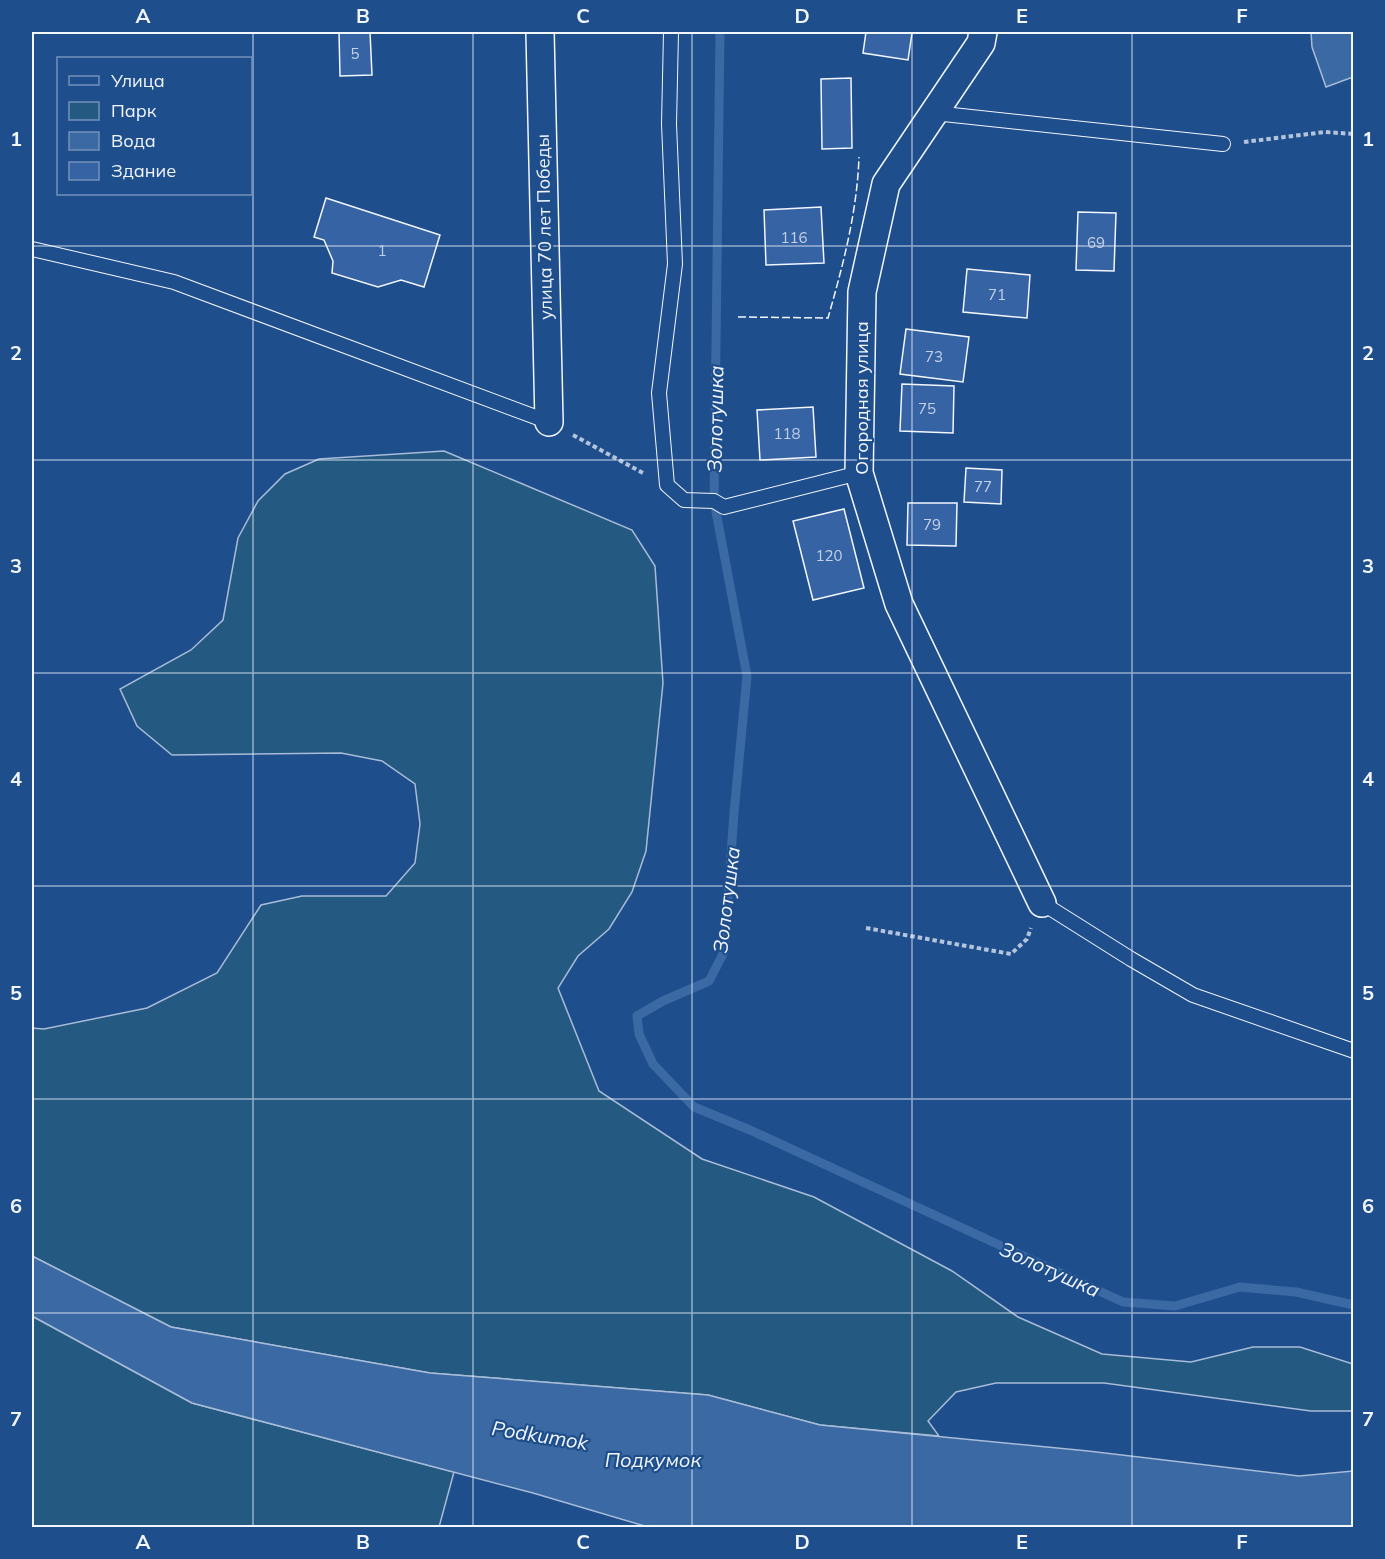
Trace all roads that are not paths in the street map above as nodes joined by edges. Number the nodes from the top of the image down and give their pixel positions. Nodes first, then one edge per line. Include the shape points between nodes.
1 (540, 32) edge
2 (671, 32) edge
3 (983, 32) edge
4 (934, 112) junction
5 (1223, 144) road end
6 (32, 249) edge
7 (549, 422) joint
8 (859, 473) junction
9 (1042, 903) joint
10 (1353, 1051) edge

1 - 7 street, улица 70 лет Победы
2 - 8 lane via 669,124 675,264 659,393 667,485 684,500 714,501 724,507
3 - 4 street, Огородная улица via 981,43
4 - 5 lane
4 - 8 street, Огородная улица via 886,184 862,292
6 - 7 lane via 174,282
8 - 9 street, Огородная улица via 899,604
9 - 10 lane via 1193,995

